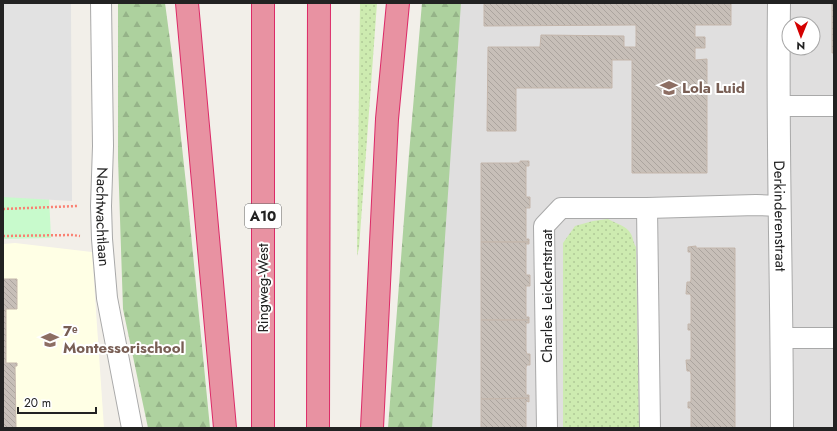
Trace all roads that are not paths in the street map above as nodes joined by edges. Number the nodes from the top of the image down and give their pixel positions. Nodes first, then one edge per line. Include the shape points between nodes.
1 (102, 3) edge
2 (187, 3) edge
3 (263, 3) edge
4 (319, 3) edge
5 (398, 3) edge
6 (779, 3) edge
7 (778, 106) junction
8 (834, 106) edge
9 (779, 206) junction
10 (647, 208) junction
11 (782, 338) junction
12 (834, 338) edge
13 (132, 428) edge
14 (225, 428) edge
15 (263, 428) edge
16 (318, 428) edge
17 (372, 428) edge
18 (547, 428) edge
19 (650, 428) edge
20 (782, 428) edge

1 - 13 street, Nachtwachtlaan via 102,239 107,298
2 - 14 highway
3 - 15 highway, Ringweg-West / A10
4 - 16 highway
5 - 17 highway via 387,119
6 - 7 street, Derkinderenstraat
7 - 8 street
7 - 9 street, Derkinderenstraat
9 - 10 street, Charles Leickertstraat via 756,204
9 - 11 street, Derkinderenstraat
10 - 18 street, Charles Leickertstraat via 561,208 544,226
10 - 19 street
11 - 12 street
11 - 20 street, Derkinderenstraat

